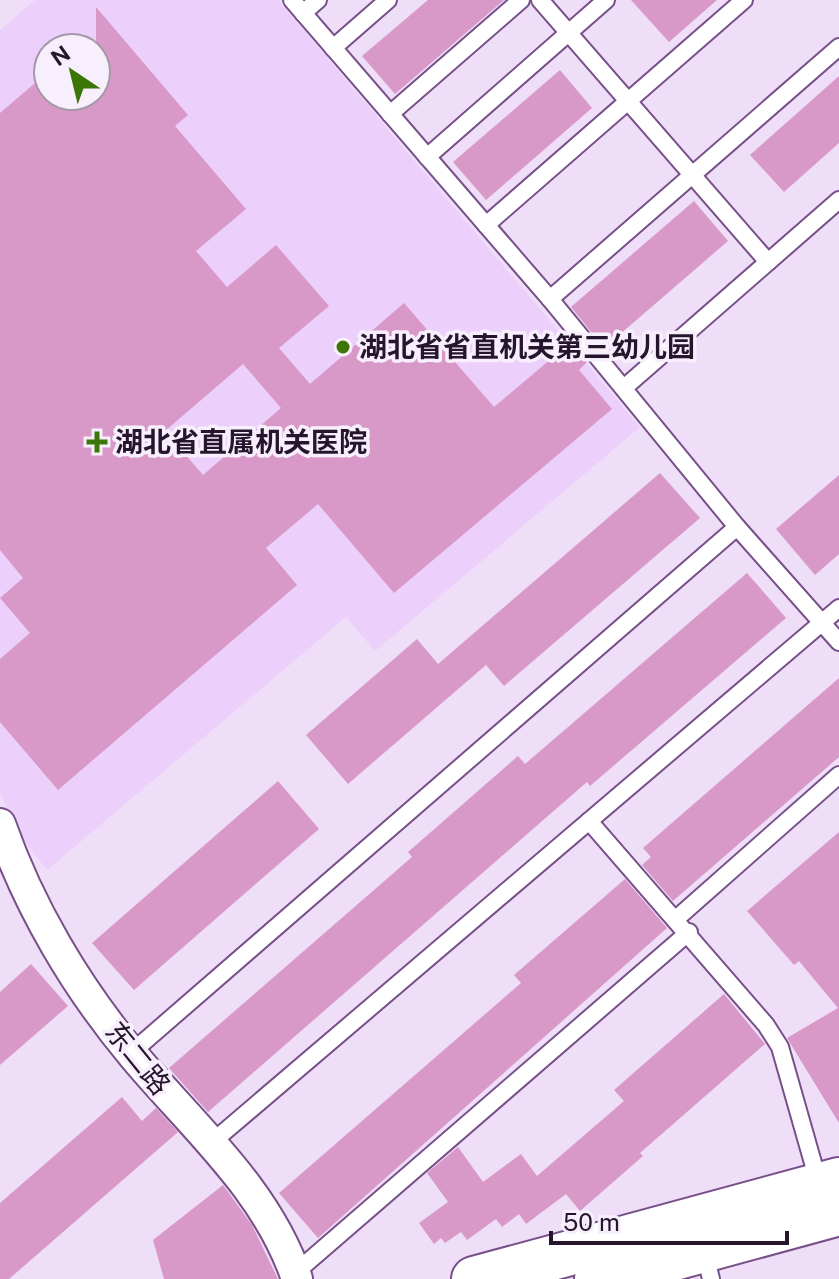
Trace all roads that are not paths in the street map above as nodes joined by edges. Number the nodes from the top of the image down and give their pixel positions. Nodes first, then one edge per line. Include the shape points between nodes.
1 (318, 0) edge
2 (388, 0) edge
3 (521, 0) edge
4 (540, 0) edge
5 (606, 0) edge
6 (744, 0) edge
7 (298, 6) edge
8 (568, 33) junction
9 (839, 47) edge
10 (333, 48) junction
11 (628, 101) junction
12 (390, 114) junction
13 (427, 157) junction
14 (693, 175) junction
15 (839, 200) edge
16 (486, 225) junction
17 (768, 262) junction
18 (550, 299) junction
19 (625, 387) junction
20 (737, 527) junction
21 (839, 608) edge
22 (821, 622) junction
23 (839, 642) edge
24 (839, 775) edge
25 (589, 821) junction
26 (0, 824) edge
27 (676, 919) junction
28 (689, 932) junction
29 (131, 1053) junction
30 (210, 1144) junction
31 (832, 1193) edge
32 (707, 1264) edge
33 (296, 1276) edge
34 (474, 1279) edge
35 (597, 1279) edge

1 - 7 lane
2 - 10 lane
3 - 12 lane
4 - 8 lane
5 - 8 lane
6 - 11 lane
7 - 10 lane
8 - 11 lane
8 - 13 lane
9 - 14 lane
10 - 12 lane
11 - 14 lane
11 - 16 lane
12 - 13 lane
13 - 16 lane
14 - 17 lane
14 - 18 lane
15 - 17 lane
16 - 18 lane
17 - 19 lane
18 - 19 lane
19 - 20 lane
20 - 22 lane
20 - 29 lane
21 - 22 lane
22 - 23 lane
22 - 25 lane
24 - 27 lane
25 - 27 lane
25 - 30 lane
26 - 29 street, 东二路 via 42,920
27 - 28 lane
28 - 31 lane via 780,1047
28 - 33 lane
29 - 30 street, 东二路
30 - 33 street, 东二路 via 265,1209
31 - 32 main road
31 - 34 main road
32 - 35 main road

